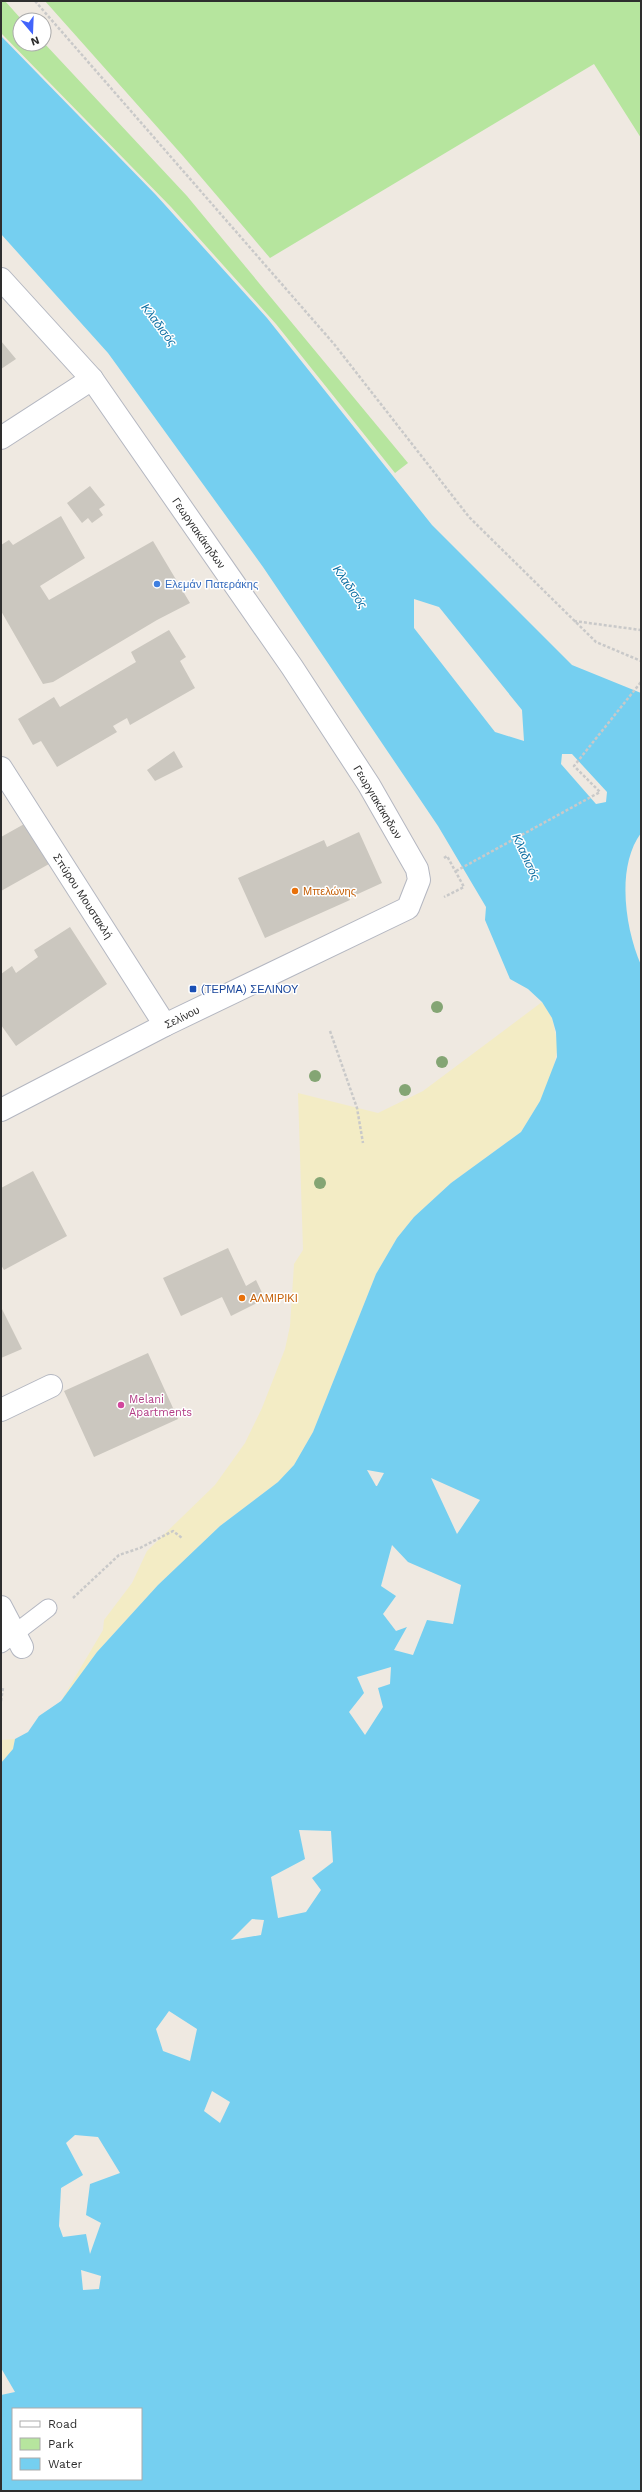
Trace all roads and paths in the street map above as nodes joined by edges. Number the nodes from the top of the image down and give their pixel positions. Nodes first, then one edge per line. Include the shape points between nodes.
1 (35, 1) edge
2 (1, 279) edge
3 (92, 379) junction
4 (1, 438) edge
5 (574, 621) junction
6 (641, 630) edge
7 (641, 661) edge
8 (641, 682) edge
9 (1, 768) edge
10 (447, 856) dead end
11 (456, 871) junction
12 (449, 895) dead end
13 (408, 908) joint
14 (165, 1024) junction
15 (330, 1031) dead end
16 (1, 1110) edge
17 (363, 1142) dead end
18 (51, 1386) dead end
19 (1, 1410) edge
20 (182, 1538) dead end
21 (119, 1555) dead end
22 (1, 1607) edge
23 (48, 1608) dead end
24 (13, 1642) edge
25 (2, 1689) edge
26 (1, 1701) edge

1 - 5 path via 334,344 470,517
2 - 3 street, Γεωργιακάκηδων
3 - 4 street
3 - 13 street, Γεωργιακάκηδων via 292,667 369,785 417,869 418,880
5 - 6 path
5 - 7 path via 596,642
8 - 11 path via 574,766 600,792
9 - 14 street, Σπύρου Μουστακλή
10 - 11 path
11 - 12 path via 464,887
13 - 14 street, Σελίνου
14 - 16 street, Σελίνου
15 - 17 path via 357,1108
18 - 19 street
20 - 21 path via 173,1531 140,1548
22 - 24 street
23 - 24 lane
25 - 26 path

